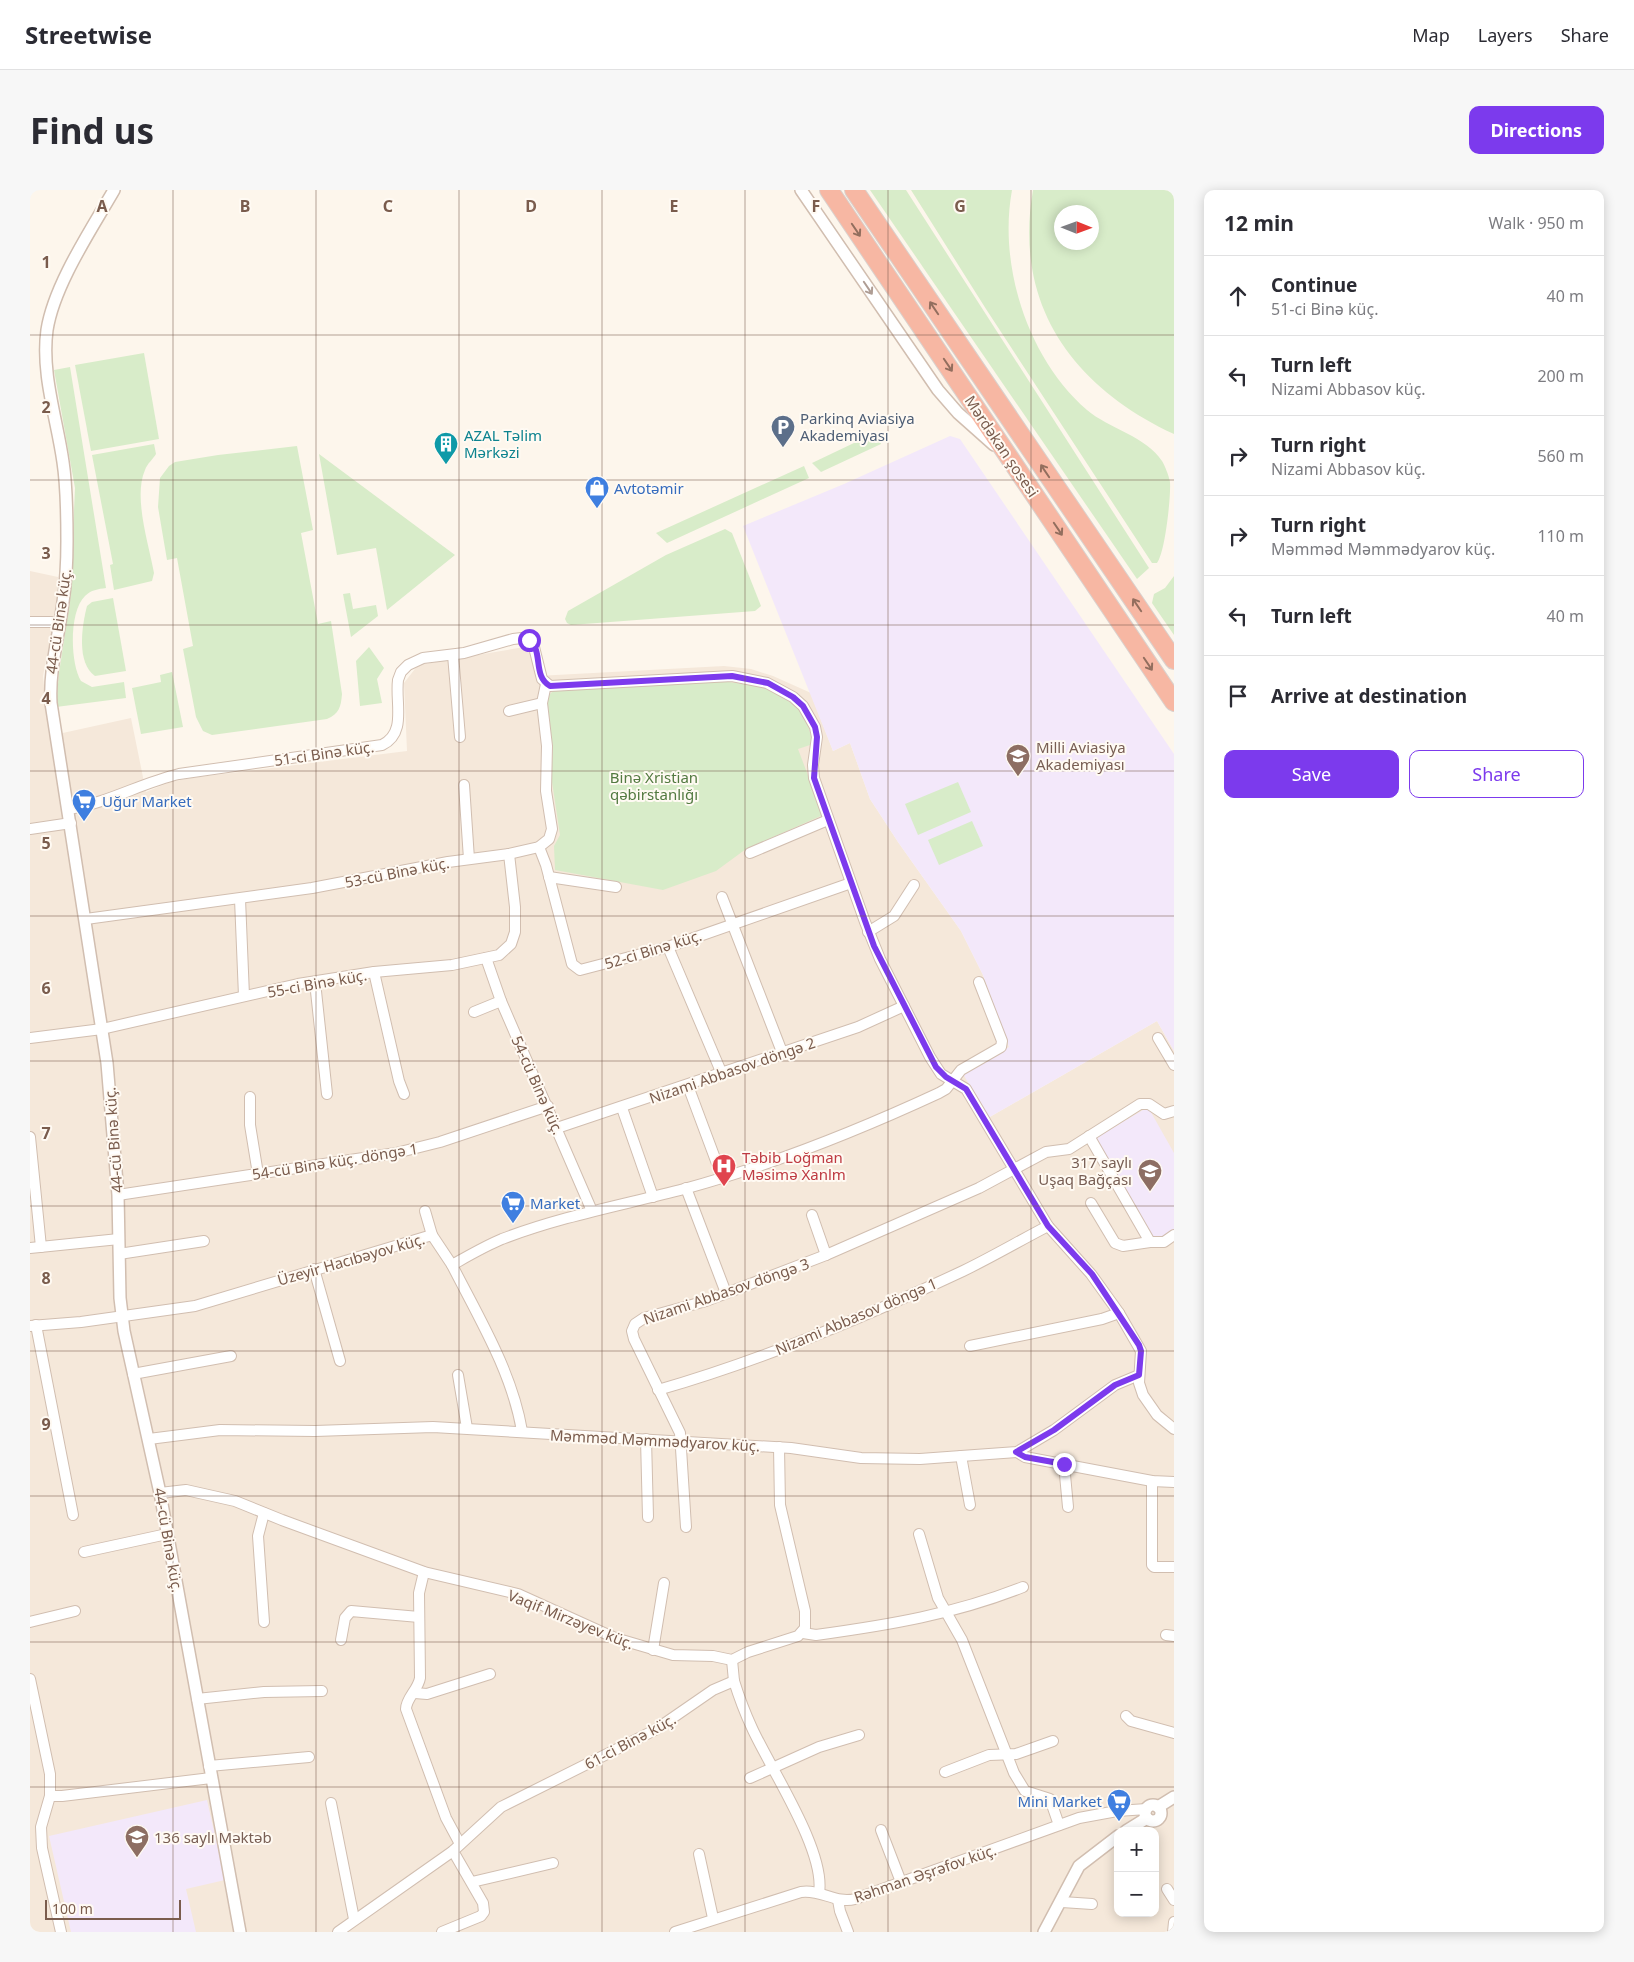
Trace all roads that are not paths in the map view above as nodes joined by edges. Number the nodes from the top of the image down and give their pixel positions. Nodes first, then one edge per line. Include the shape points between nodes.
1 (114, 190) edge
2 (801, 190) edge
3 (829, 190) edge
4 (854, 190) edge
5 (1038, 499) junction
6 (30, 622) edge
7 (60, 622) junction
8 (453, 655) junction
9 (1174, 660) edge
10 (546, 684) junction
11 (1174, 702) edge
12 (542, 703) junction
13 (509, 711) dead end
14 (460, 737) dead end
15 (464, 785) dead end
16 (69, 809) junction
17 (828, 820) junction
18 (71, 823) junction
19 (30, 829) edge
20 (539, 847) junction
21 (750, 853) dead end
22 (509, 854) junction
23 (469, 859) junction
24 (549, 877) junction
25 (851, 883) junction
26 (914, 885) dead end
27 (616, 886) dead end
28 (722, 897) dead end
29 (240, 899) junction
30 (86, 919) junction
31 (732, 924) junction
32 (868, 932) junction
33 (668, 947) junction
34 (486, 958) junction
35 (374, 972) junction
36 (315, 982) junction
37 (979, 982) dead end
38 (244, 996) junction
39 (501, 1001) junction
40 (904, 1006) junction
41 (474, 1012) dead end
42 (102, 1029) junction
43 (30, 1038) edge
44 (1158, 1038) dead end
45 (782, 1052) junction
46 (1174, 1065) edge
47 (722, 1074) junction
48 (953, 1080) junction
49 (688, 1086) junction
50 (327, 1094) dead end
51 (404, 1094) dead end
52 (250, 1097) dead end
53 (548, 1106) junction
54 (622, 1108) junction
55 (1174, 1111) edge
56 (557, 1128) junction
57 (1089, 1136) junction
58 (30, 1137) edge
59 (1014, 1169) junction
60 (258, 1174) junction
61 (722, 1177) junction
62 (686, 1188) junction
63 (118, 1195) junction
64 (653, 1196) junction
65 (1091, 1203) dead end
66 (425, 1211) dead end
67 (592, 1211) junction
68 (812, 1215) dead end
69 (1048, 1226) junction
70 (432, 1235) junction
71 (1174, 1236) edge
72 (119, 1239) junction
73 (204, 1241) dead end
74 (1150, 1242) junction
75 (41, 1247) junction
76 (30, 1248) edge
77 (119, 1254) junction
78 (826, 1255) junction
79 (452, 1265) junction
80 (314, 1269) junction
81 (726, 1293) junction
82 (1119, 1313) junction
83 (122, 1317) junction
84 (33, 1326) edge
85 (970, 1346) dead end
86 (232, 1356) dead end
87 (340, 1361) dead end
88 (133, 1374) junction
89 (458, 1375) dead end
90 (1139, 1375) junction
91 (658, 1390) junction
92 (467, 1428) junction
93 (1174, 1429) edge
94 (522, 1431) junction
95 (149, 1439) junction
96 (646, 1439) junction
97 (681, 1441) junction
98 (779, 1447) junction
99 (1016, 1452) junction
100 (961, 1456) junction
101 (1064, 1464) junction
102 (1152, 1481) junction
103 (1174, 1482) edge
104 (160, 1493) junction
105 (970, 1506) dead end
106 (1068, 1507) dead end
107 (264, 1513) junction
108 (73, 1514) dead end
109 (648, 1517) dead end
110 (686, 1527) dead end
111 (168, 1534) junction
112 (919, 1534) dead end
113 (84, 1552) dead end
114 (1172, 1568) dead end
115 (424, 1572) junction
116 (664, 1583) dead end
117 (1023, 1587) dead end
118 (76, 1611) dead end
119 (945, 1612) junction
120 (419, 1617) junction
121 (30, 1622) edge
122 (264, 1622) dead end
123 (803, 1633) junction
124 (341, 1640) dead end
125 (653, 1650) junction
126 (732, 1660) junction
127 (490, 1674) dead end
128 (30, 1679) edge
129 (734, 1681) junction
130 (322, 1691) dead end
131 (415, 1693) junction
132 (197, 1699) junction
133 (34, 1712) edge
134 (1126, 1716) dead end
135 (1174, 1733) edge
136 (859, 1735) dead end
137 (1053, 1740) dead end
138 (1006, 1753) junction
139 (309, 1757) dead end
140 (773, 1769) junction
141 (210, 1772) junction
142 (945, 1772) dead end
143 (750, 1778) dead end
144 (50, 1796) junction
145 (1174, 1797) edge
146 (331, 1803) dead end
147 (1151, 1811) junction
148 (1059, 1825) junction
149 (1131, 1827) edge
150 (881, 1830) dead end
151 (1114, 1839) edge
152 (456, 1847) junction
153 (699, 1854) dead end
154 (553, 1863) dead end
155 (472, 1882) junction
156 (901, 1882) junction
157 (1167, 1889) dead end
158 (819, 1892) junction
159 (838, 1900) junction
160 (1174, 1900) edge
161 (1062, 1902) junction
162 (1092, 1904) dead end
163 (713, 1918) junction
164 (354, 1919) junction
165 (1174, 1922) edge
166 (61, 1932) edge
167 (240, 1932) edge
168 (338, 1932) edge
169 (442, 1932) edge
170 (675, 1932) edge
171 (848, 1932) edge
172 (1045, 1932) edge
173 (1173, 1932) edge

1 - 7 street, 44-cü Binə küç. via 61,288 50,317 46,345 47,372 64,464 66,497 66,570
2 -> 5 street via 938,390 995,446
3 -> 5 highway, Mərdəkan şosesi
9 -> 4 highway, Mərdəkan şosesi
5 -> 11 highway, Mərdəkan şosesi
6 - 7 street
7 - 16 street, 44-cü Binə küç. via 50,690
8 - 10 street, 51-ci Binə küç. via 513,639 529,640 535,648 539,672
8 - 14 street
8 - 16 street, 51-ci Binə küç. via 423,658 401,672 397,688 397,730 390,741 382,745 179,774 150,782 107,801
10 - 12 street
10 - 17 street via 556,687 732,676 768,683 793,697 808,712 815,727 813,772
12 - 13 street
12 - 20 street via 546,791 552,829 548,839
15 - 23 street
16 - 18 street, 44-cü Binə küç.
17 - 21 street
17 - 25 street
18 - 19 street
18 - 30 street, 44-cü Binə küç.
20 - 22 street, 53-cü Binə küç.
20 - 24 street, 52-ci Binə küç.
22 - 23 street, 53-cü Binə küç.
22 - 34 street, 55-ci Binə küç. via 515,932 508,949
23 - 29 street, 53-cü Binə küç.
24 - 27 street
24 - 33 street, 52-ci Binə küç. via 574,968 584,969
25 - 31 street, 52-ci Binə küç.
25 - 32 street
26 - 32 street via 894,916
28 - 31 street
29 - 30 street, 53-cü Binə küç.
29 - 38 street
30 - 42 street, 44-cü Binə küç.
31 - 33 street, 52-ci Binə küç.
31 - 45 street
32 - 40 street
33 - 47 street
34 - 35 street, 55-ci Binə küç. via 452,965
34 - 39 street, 54-cü Binə küç.
35 - 36 street, 55-ci Binə küç.
35 - 51 street via 398,1081
36 - 38 street, 55-ci Binə küç.
36 - 50 street
37 - 48 street via 1002,1041 1001,1047 961,1070
38 - 42 street, 55-ci Binə küç.
39 - 41 street
39 - 53 street, 54-cü Binə küç.
40 - 45 street, Nizami Abbasov döngə 2 via 876,1020
40 - 48 street via 936,1067
42 - 43 street, 55-ci Binə küç.
42 - 63 street, 44-cü Binə küç.
44 - 46 street
45 - 47 street, Nizami Abbasov döngə 2
47 - 49 street, Nizami Abbasov döngə 2
48 - 59 street via 966,1089
48 - 61 street via 939,1093 865,1127
49 - 54 street, Nizami Abbasov döngə 2
49 - 61 street
52 - 60 street via 250,1125
53 - 56 street, 54-cü Binə küç.
53 - 60 street, 54-cü Binə küç. döngə 1 via 396,1153
54 - 56 street, Nizami Abbasov döngə 2
54 - 64 street
55 - 57 street, Nizami Abbasov döngə 3 via 1164,1114 1149,1104 1140,1104
56 - 67 street, 54-cü Binə küç.
57 - 59 street, Nizami Abbasov döngə 3 via 1069,1149 1046,1152
57 - 74 street
58 - 75 street
59 - 69 street
59 - 78 street, Nizami Abbasov döngə 3 via 979,1188
60 - 63 street, 54-cü Binə küç. döngə 1
61 - 62 street
62 - 64 street
62 - 81 street
63 - 72 street, 44-cü Binə küç.
64 - 67 street
65 - 74 street via 1115,1243 1123,1246
66 - 70 street
67 - 79 street via 500,1240
68 - 78 street
69 - 82 street via 1092,1274
69 - 91 street, Nizami Abbasov döngə 1 via 965,1270 832,1329 735,1366
70 - 79 street, Üzeyir Hacıbəyov küç.
70 - 80 street, Üzeyir Hacıbəyov küç.
71 - 74 street via 1164,1242
72 - 75 street
72 - 77 street, 44-cü Binə küç.
73 - 77 street
75 - 76 street
77 - 83 street, 44-cü Binə küç.
78 - 81 street, Nizami Abbasov döngə 3
79 - 94 street, Üzeyir Hacıbəyov küç. via 505,1372
80 - 83 street, Üzeyir Hacıbəyov küç. via 195,1306
80 - 87 street
81 - 91 street, Nizami Abbasov döngə 3 via 644,1318 635,1324 632,1331 634,1339
82 - 85 street
82 - 90 street via 1141,1351
83 - 84 street, Üzeyir Hacıbəyov küç.
83 - 88 street, 44-cü Binə küç.
84 - 108 street
86 - 88 street
88 - 95 street, 44-cü Binə küç.
89 - 92 street
90 - 93 street via 1146,1402
90 - 99 street, Məmməd Məmmədyarov küç. via 1115,1385 1054,1430
91 - 97 street, Nizami Abbasov döngə 3 via 677,1424
92 - 94 street, Məmməd Məmmədyarov küç.
92 - 95 street, Məmməd Məmmədyarov küç. via 220,1430
94 - 96 street, Məmməd Məmmədyarov küç.
95 - 104 street, 44-cü Binə küç.
96 - 97 street, Məmməd Məmmədyarov küç.
96 - 109 street
97 - 98 street, Məmməd Məmmədyarov küç.
97 - 110 street, Nizami Abbasov döngə 3
98 - 100 street, Məmməd Məmmədyarov küç. via 861,1458
98 - 123 street via 780,1505 806,1621
99 - 100 street, Məmməd Məmmədyarov küç.
99 - 101 street via 1025,1457
100 - 105 street
101 - 102 street
101 - 106 street
102 - 103 street
102 - 114 street via 1152,1565 1154,1568
104 - 107 street, Vaqif Mirzəyev küç. via 186,1490 210,1494 235,1500
104 - 111 street, 44-cü Binə küç.
107 - 115 street, Vaqif Mirzəyev küç.
107 - 122 street via 258,1536
111 - 113 street
111 - 132 street, 44-cü Binə küç.
112 - 119 street via 932,1583
115 - 120 street via 419,1593
115 - 125 street, Vaqif Mirzəyev küç. via 518,1594 563,1613 584,1626
116 - 125 street
117 - 119 street via 982,1604
118 - 121 street
119 - 123 street via 882,1626 816,1635
119 - 138 street via 962,1640
120 - 124 street via 351,1610 344,1618
120 - 131 street via 420,1678
123 - 126 street
125 - 126 street, Vaqif Mirzəyev küç.
126 - 129 street
127 - 131 street via 427,1694
128 - 133 street
129 - 140 street via 751,1726
129 - 152 street, 61-ci Binə küç. via 713,1690 655,1730 501,1807
130 - 132 street via 264,1692
131 - 152 street via 406,1705 407,1715
132 - 141 street, 44-cü Binə küç.
133 - 144 street via 47,1757
134 - 135 street via 1131,1721
136 - 140 street via 819,1747
137 - 138 street via 1020,1752
138 - 142 street via 989,1755
138 - 148 street via 1025,1791 1050,1800
139 - 141 street
140 - 143 street
140 - 158 street via 817,1862 821,1881
141 - 144 street
141 - 167 street, 44-cü Binə küç.
144 - 166 street via 40,1837
145 - 147 street, Rəhman Əşrəfov küç.
146 - 164 street
147 - 148 street, Rəhman Əşrəfov küç. via 1100,1813
147 - 149 street
148 - 156 street, Rəhman Əşrəfov küç.
150 - 156 street
151 - 161 street via 1079,1866
152 - 155 street
152 - 164 street, 61-ci Binə küç.
153 - 163 street
154 - 155 street
155 - 169 street via 483,1902 484,1912
156 - 159 street, Rəhman Əşrəfov küç. via 855,1899
157 - 160 street
158 - 159 street, Rəhman Əşrəfov küç.
158 - 163 street, Rəhman Əşrəfov küç. via 802,1892
159 - 171 street
161 - 162 street
161 - 172 street
163 - 170 street, Rəhman Əşrəfov küç.
164 - 168 street, 61-ci Binə küç.
165 - 173 street

